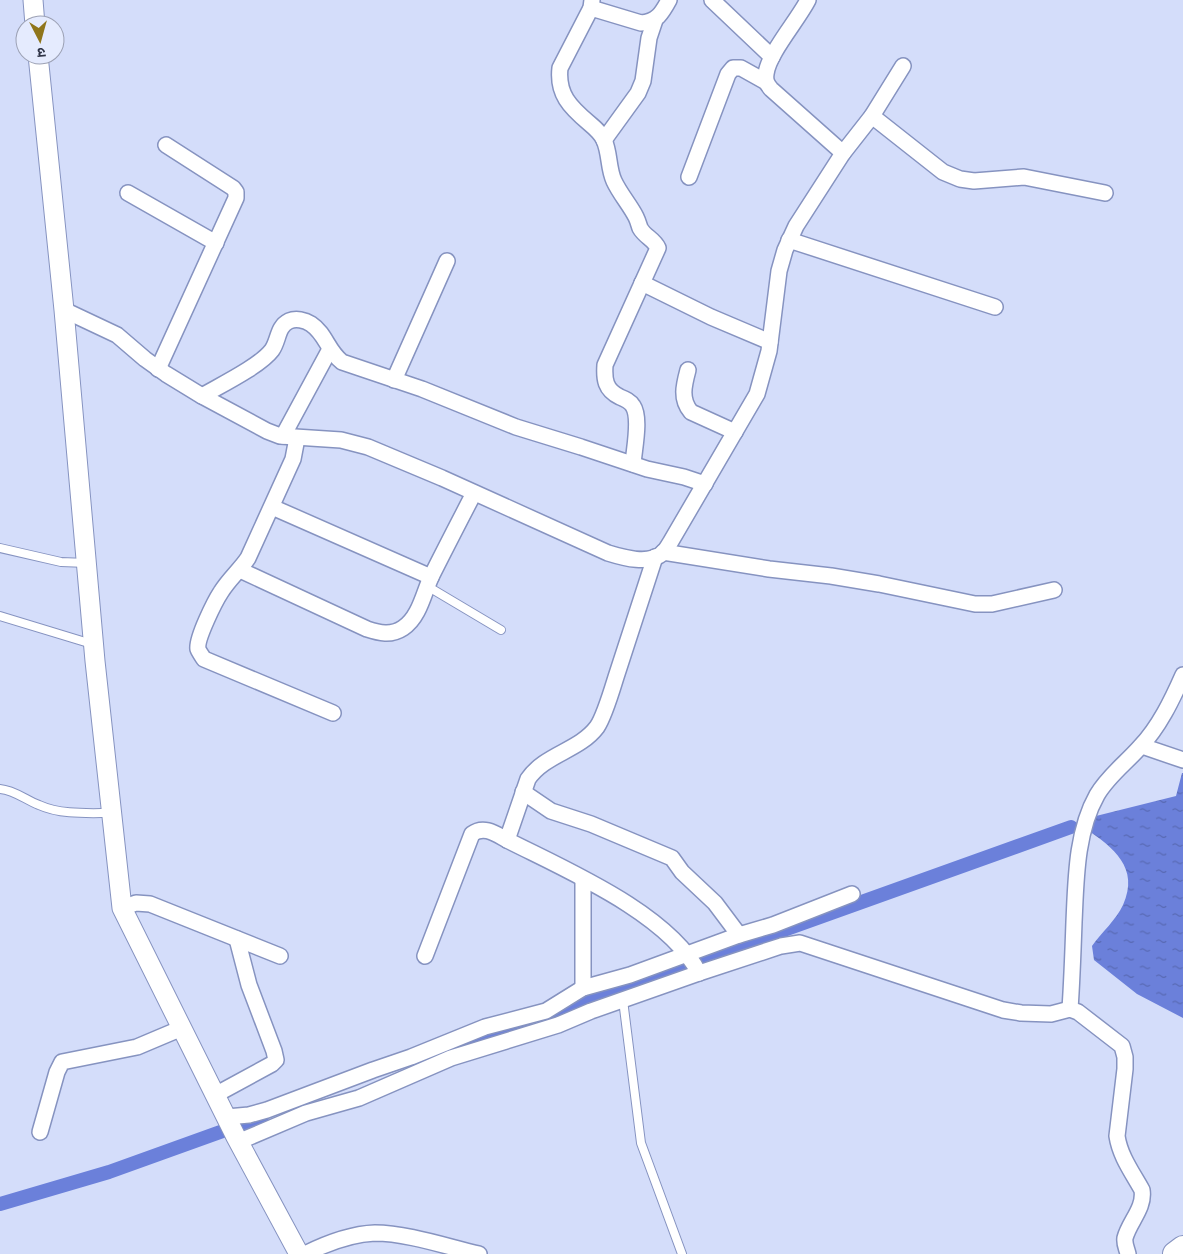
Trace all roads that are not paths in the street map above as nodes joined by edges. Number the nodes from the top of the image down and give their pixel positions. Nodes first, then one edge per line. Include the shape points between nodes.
1 (33, 0) edge
2 (669, 0) edge
3 (712, 0) edge
4 (808, 0) edge
5 (592, 4) edge
6 (35, 15) edge
7 (655, 20) junction
8 (772, 57) junction
9 (39, 65) edge
10 (903, 66) dead end
11 (766, 82) junction
12 (872, 116) junction
13 (604, 140) junction
14 (166, 145) dead end
15 (843, 153) junction
16 (689, 177) dead end
17 (128, 193) dead end
18 (1105, 193) dead end
19 (789, 240) junction
20 (216, 243) junction
21 (447, 261) dead end
22 (642, 282) junction
23 (995, 307) dead end
24 (64, 310) junction
25 (770, 342) junction
26 (330, 349) junction
27 (158, 368) junction
28 (688, 370) dead end
29 (394, 380) junction
30 (202, 396) junction
31 (735, 432) junction
32 (290, 437) junction
33 (633, 464) junction
34 (704, 484) junction
35 (474, 493) junction
36 (272, 507) junction
37 (0, 548) edge
38 (659, 555) junction
39 (87, 563) junction
40 (240, 570) junction
41 (429, 581) junction
42 (1054, 590) dead end
43 (0, 616) edge
44 (501, 630) dead end
45 (94, 644) junction
46 (1183, 675) edge
47 (333, 713) dead end
48 (1142, 746) junction
49 (1183, 760) edge
50 (0, 789) edge
51 (523, 792) junction
52 (112, 813) junction
53 (508, 840) junction
54 (583, 879) junction
55 (852, 894) dead end
56 (122, 908) junction
57 (739, 936) junction
58 (237, 938) junction
59 (280, 956) dead end
60 (426, 956) dead end
61 (693, 963) junction
62 (583, 988) junction
63 (623, 1000) junction
64 (1070, 1009) junction
65 (182, 1028) junction
66 (215, 1094) junction
67 (233, 1130) junction
68 (40, 1132) dead end
69 (1183, 1248) edge
70 (299, 1254) edge
71 (305, 1254) edge
72 (478, 1254) edge
73 (682, 1254) edge
74 (1128, 1254) edge
75 (1175, 1254) edge

1 - 6 street
2 - 7 street
3 - 8 street
4 - 8 street
5 - 7 street via 641,23
5 - 13 street via 560,68 559,79 561,91 572,107
7 - 13 street via 638,93
8 - 11 street
9 - 24 street
10 - 12 street
11 - 15 street
11 - 16 street via 741,68 733,68 728,74
12 - 15 street
12 - 18 street via 944,172 960,179 1024,177
13 - 22 street via 614,182 640,228 658,248
14 - 20 street via 236,192
15 - 19 street
17 - 20 street
19 - 23 street
19 - 25 street via 779,271
20 - 27 street
21 - 29 street
22 - 25 street
22 - 33 street via 606,365 604,379 608,388 633,406 637,422
24 - 27 street via 117,335
24 - 39 street
25 - 31 street via 757,394
26 - 29 street via 342,362
26 - 30 street via 320,331 310,323 290,321 280,329 273,349 264,359
26 - 32 street
27 - 30 street
28 - 31 street via 683,388 686,406 691,412
29 - 33 street via 516,428
30 - 32 street via 267,431
31 - 34 street
32 - 35 street via 341,440 368,447
32 - 36 street via 293,459
33 - 34 street
34 - 38 street via 670,543
35 - 38 street via 608,554 634,559
35 - 41 street
36 - 40 street
36 - 41 street
37 - 39 lane via 61,562
38 - 42 street via 831,576 975,604 992,604
38 - 51 street via 598,726 569,750 542,764 528,779
39 - 45 street
40 - 41 street via 381,634 404,628 419,607
40 - 47 street via 220,593 199,639 198,649 204,659
41 - 44 lane
43 - 45 lane
45 - 52 street
46 - 48 street via 1172,700
48 - 49 street
48 - 64 street via 1104,783 1090,809 1076,883
50 - 52 lane via 52,809
51 - 53 street
51 - 57 street via 551,811 672,858 715,903
52 - 56 street
53 - 54 street
53 - 60 street via 488,830 481,829 472,834
54 - 61 street via 654,922
54 - 62 street
55 - 57 street
56 - 58 street via 136,903 150,904
56 - 65 street
57 - 61 street
58 - 59 street
58 - 66 street via 249,986 276,1060
61 - 62 street
61 - 63 street
61 - 64 street via 800,943 1003,1010 1051,1014
62 - 67 street via 546,1010 485,1027 411,1058 249,1115
63 - 67 street via 558,1025 451,1058 359,1098
63 - 73 lane via 641,1143
64 - 74 street via 1114,1038 1122,1046 1125,1057 1117,1136 1121,1154 1143,1196 1125,1239
65 - 66 street
65 - 68 street via 137,1047 62,1062
66 - 67 street
67 - 70 street
69 - 75 main road
71 - 72 street via 330,1242 376,1233

